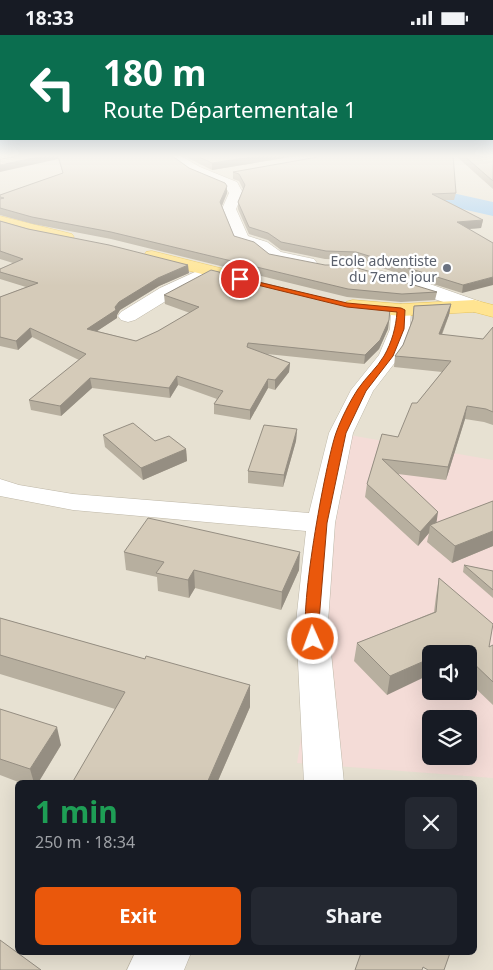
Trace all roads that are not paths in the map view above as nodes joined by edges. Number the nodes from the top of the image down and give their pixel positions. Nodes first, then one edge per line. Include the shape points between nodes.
1 (234, 199) edge
2 (0, 221) edge
3 (84, 241) edge
4 (139, 253) edge
5 (325, 266) edge
6 (208, 271) junction
7 (367, 271) edge
8 (261, 284) edge
9 (338, 303) edge
10 (474, 306) junction
11 (401, 310) junction
12 (493, 311) edge
13 (128, 316) dead end
14 (0, 487) edge
15 (322, 523) junction
16 (324, 780) edge
17 (166, 955) edge
18 (151, 970) edge

1 - 5 street via 229,209 242,239 261,245 275,256
2 - 3 main road
4 - 6 main road
6 - 8 main road
6 - 13 street
7 - 10 street
9 - 11 main road
10 - 11 main road
10 - 12 main road
11 - 15 street via 400,329 389,356 362,390 341,433
14 - 15 street via 73,501
15 - 16 street via 312,621
17 - 18 street

